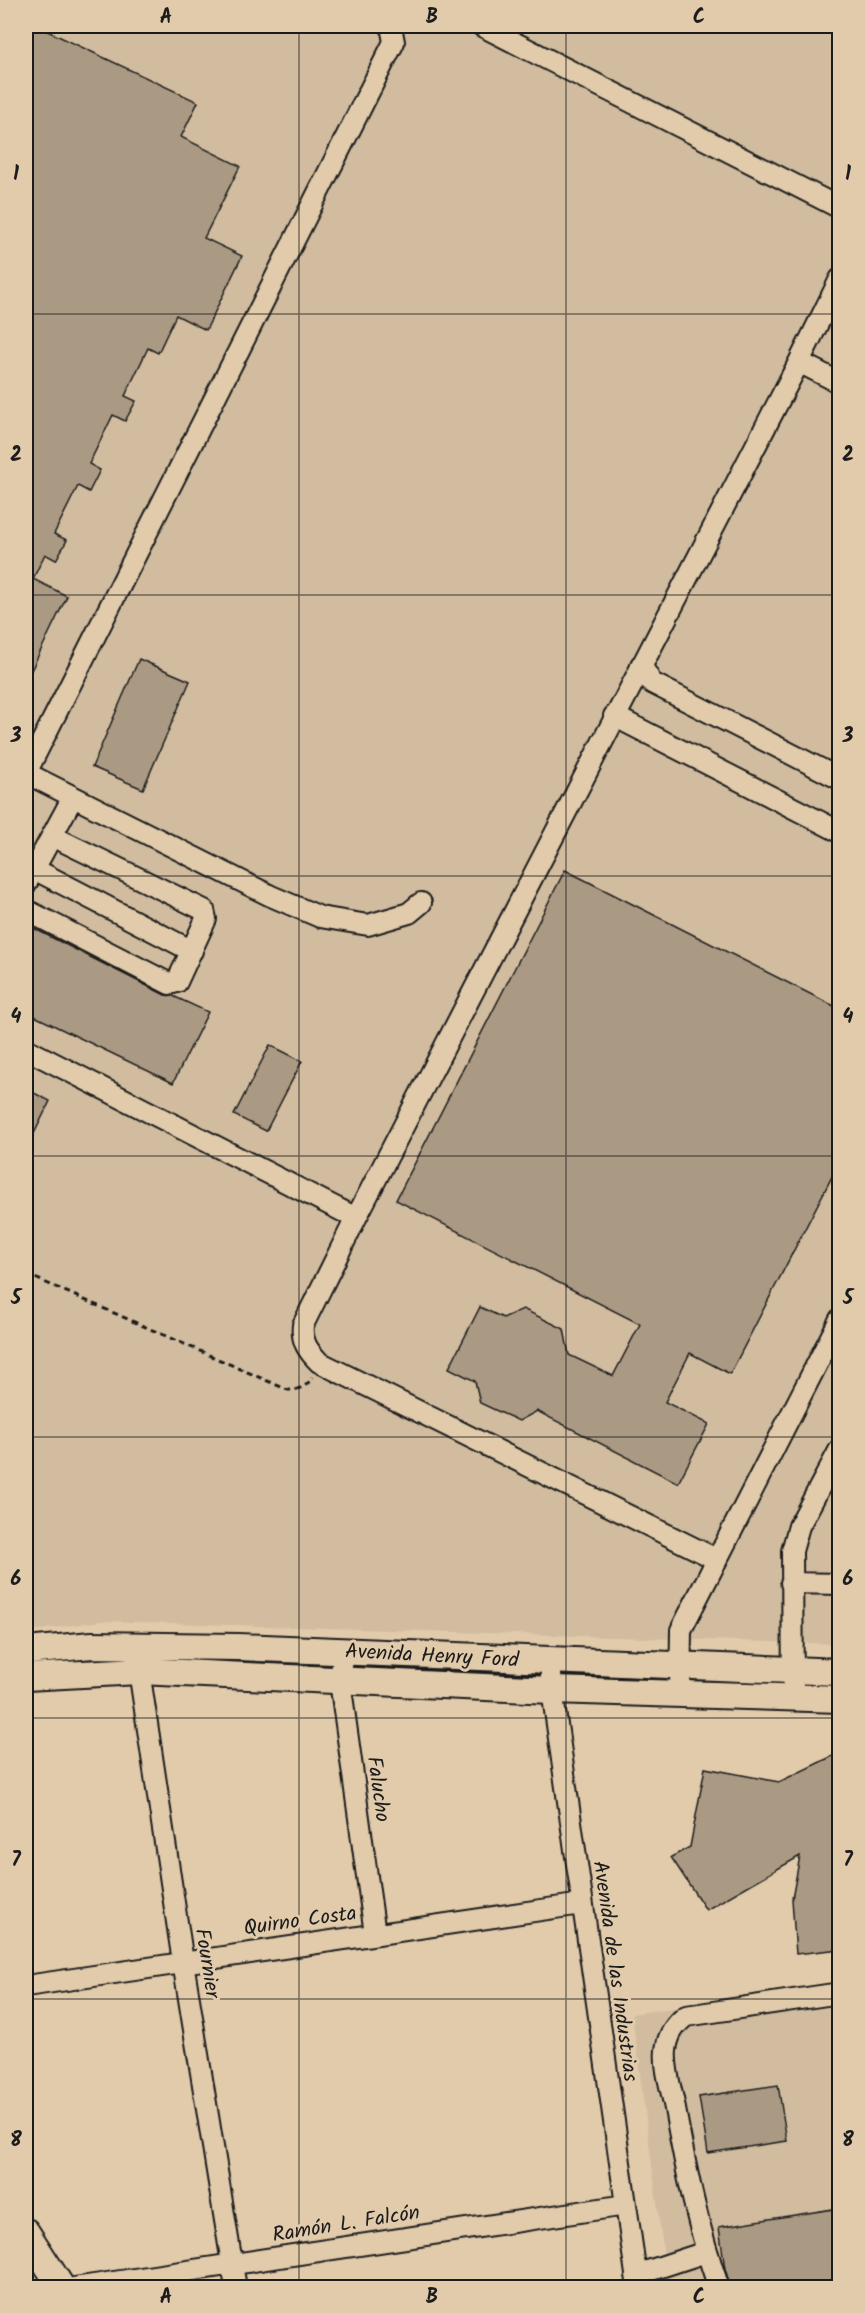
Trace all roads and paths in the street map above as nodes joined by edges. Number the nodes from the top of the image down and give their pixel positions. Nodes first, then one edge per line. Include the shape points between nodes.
1 (391, 26) edge
2 (482, 26) edge
3 (840, 208) edge
4 (840, 279) edge
5 (799, 362) junction
6 (840, 383) edge
7 (641, 665) junction
8 (614, 716) junction
9 (26, 773) edge
10 (840, 779) edge
11 (73, 797) junction
12 (840, 832) edge
13 (52, 836) junction
14 (30, 877) edge
15 (421, 903) dead end
16 (26, 910) edge
17 (192, 951) junction
18 (26, 1049) edge
19 (356, 1218) junction
20 (26, 1274) edge
21 (840, 1319) edge
22 (319, 1362) junction
23 (840, 1449) edge
24 (716, 1559) junction
25 (791, 1583) junction
26 (840, 1584) edge
27 (136, 1645) junction
28 (26, 1651) edge
29 (344, 1652) junction
30 (550, 1660) junction
31 (681, 1667) junction
32 (139, 1671) junction
33 (794, 1671) junction
34 (840, 1672) edge
35 (26, 1677) edge
36 (340, 1681) junction
37 (552, 1690) junction
38 (680, 1694) junction
39 (793, 1698) junction
40 (840, 1699) edge
41 (582, 1904) junction
42 (375, 1934) junction
43 (183, 1962) junction
44 (26, 1986) edge
45 (840, 1992) edge
46 (626, 2205) junction
47 (26, 2232) edge
48 (706, 2252) junction
49 (232, 2264) junction
50 (637, 2281) edge
51 (62, 2288) edge
52 (74, 2288) edge
53 (236, 2288) edge
54 (719, 2288) edge

1 - 9 street via 394,42
2 - 3 street
4 - 5 street
5 - 6 street
5 - 7 street
7 - 8 street
7 - 10 street via 652,682
8 - 12 street
8 - 19 street
9 - 11 street
11 - 13 street
11 - 15 street via 320,917 368,925 409,913
13 - 14 street
13 - 17 street via 204,910 206,919
14 - 17 street
16 - 17 street via 170,984 177,982
18 - 19 street
19 - 22 street via 303,1325 305,1344
20 - 22 path via 288,1390 309,1383
21 - 24 street
22 - 24 street
23 - 25 street via 795,1536
24 - 31 street via 681,1630
25 - 26 street
25 - 33 street
27 - 28 main road, Avenida Henry Ford
27 - 29 main road, Avenida Henry Ford
27 - 32 street, Fournier
29 - 30 main road, Avenida Henry Ford
29 - 36 street, Falucho
30 - 31 main road, Avenida Henry Ford
30 - 37 street, Avenida de las Industrias
31 - 33 main road, Avenida Henry Ford
31 - 38 street
32 - 35 main road, Avenida Henry Ford
32 - 36 main road, Avenida Henry Ford
32 - 43 street, Fournier
33 - 34 main road, Avenida Henry Ford
33 - 39 street
36 - 37 main road, Avenida Henry Ford
36 - 42 street, Falucho
37 - 38 main road, Avenida Henry Ford
37 - 41 street, Avenida de las Industrias
38 - 39 main road, Avenida Henry Ford
39 - 40 main road, Avenida Henry Ford
41 - 42 street, Quirno Costa
41 - 46 street, Avenida de las Industrias
42 - 43 street, Quirno Costa
43 - 44 street, Quirno Costa
43 - 49 street, Fournier
45 - 48 street via 686,2016 670,2034 666,2052 670,2080
46 - 49 street, Ramón L. Falcón
46 - 50 street, Avenida de las Industrias
47 - 51 main road
48 - 50 street
48 - 54 street
49 - 52 street, Ramón L. Falcón
49 - 53 street, Fournier

